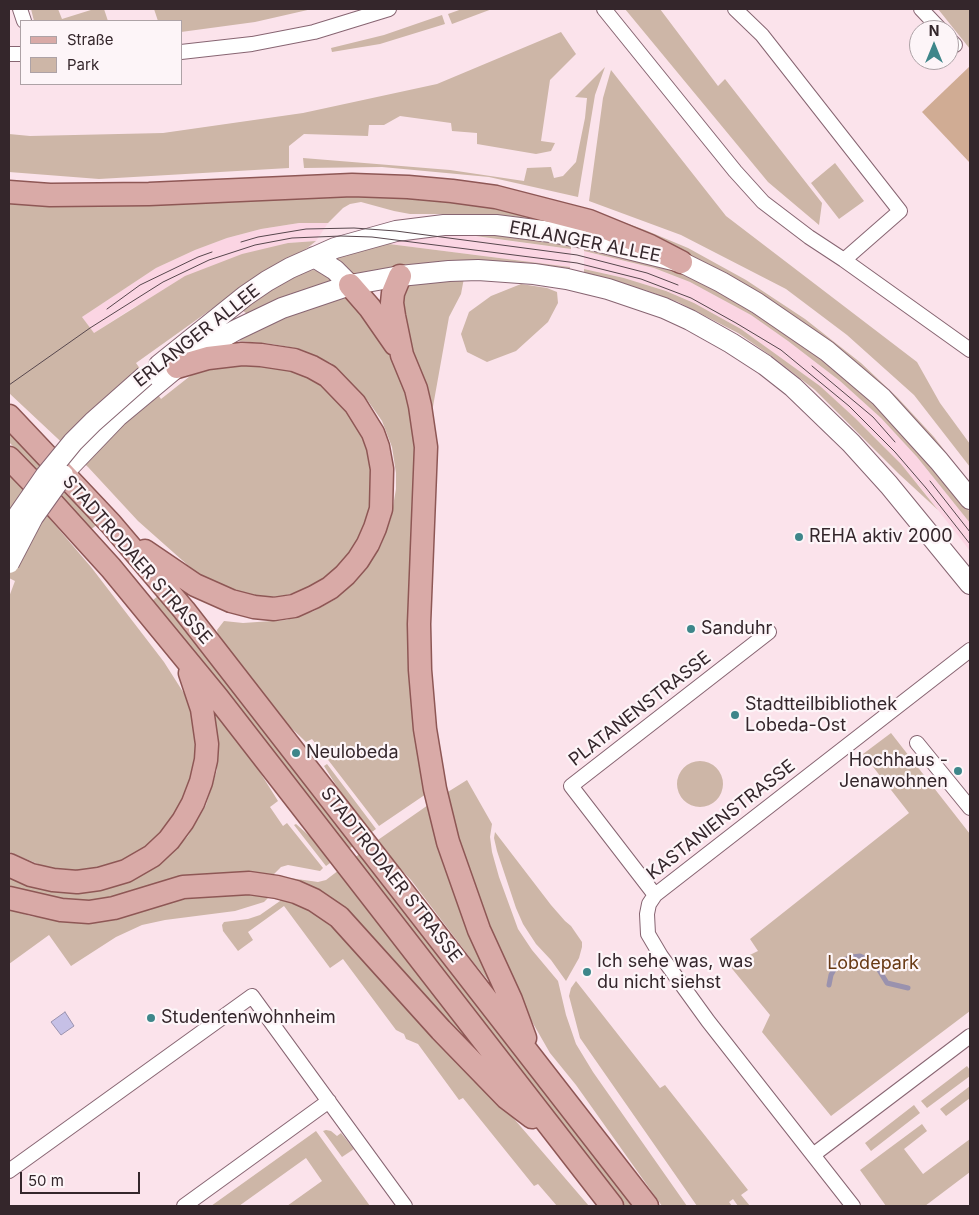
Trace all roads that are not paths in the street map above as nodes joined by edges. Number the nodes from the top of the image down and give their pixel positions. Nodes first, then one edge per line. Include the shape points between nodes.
1 (389, 9) edge
2 (604, 9) edge
3 (735, 9) edge
4 (921, 9) edge
5 (931, 20) edge
6 (182, 52) edge
7 (9, 192) edge
8 (314, 257) junction
9 (844, 260) junction
10 (681, 262) junction
11 (400, 276) junction
12 (350, 285) junction
13 (970, 350) edge
14 (402, 355) junction
15 (177, 367) junction
16 (148, 382) junction
17 (9, 416) edge
18 (9, 458) edge
19 (970, 499) edge
20 (111, 524) junction
21 (9, 533) edge
22 (9, 563) edge
23 (970, 584) edge
24 (769, 632) dead end
25 (970, 650) edge
26 (181, 654) junction
27 (918, 743) dead end
28 (970, 808) edge
29 (9, 865) edge
30 (655, 895) junction
31 (9, 898) edge
32 (970, 1036) edge
33 (531, 1056) junction
34 (329, 1102) junction
35 (556, 1134) junction
36 (813, 1155) junction
37 (9, 1171) edge
38 (184, 1206) edge
39 (405, 1206) edge
40 (612, 1206) edge
41 (647, 1206) edge
42 (853, 1206) edge

1 - 6 street via 314,32 252,44
2 - 9 street via 763,202
3 - 9 street via 762,35 900,211
4 - 5 street
7 - 10 main road via 149,194 352,185 452,191 496,197 589,220
8 - 10 main road, ERLANGER ALLEE via 396,232 470,224 551,232
8 - 12 main road via 335,270
8 - 16 main road, ERLANGER ALLEE via 244,296
9 - 13 street
10 - 19 main road, ERLANGER ALLEE via 757,303 827,350 901,418
11 - 12 main road, ERLANGER ALLEE
11 - 14 main road via 392,303
11 - 23 main road, ERLANGER ALLEE via 478,270 567,279 639,298 690,320 731,343 800,393 889,484
12 - 14 main road
12 - 15 main road, ERLANGER ALLEE via 262,317 211,344
14 - 33 main road via 416,389 426,447 420,670 435,789 464,889
15 - 16 main road, ERLANGER ALLEE
15 - 20 main road via 208,358 261,355 294,360 328,376 355,404 373,433 378,448 383,489 375,528 358,560 330,588 294,606 274,609 231,602 195,586
16 - 21 main road, ERLANGER ALLEE, bridge via 93,422 46,475
16 - 22 main road, ERLANGER ALLEE, bridge via 70,466 34,517
17 - 20 main road, STADTRODAER STRASSE
18 - 26 main road, STADTRODAER STRASSE via 111,568
20 - 33 main road, STADTRODAER STRASSE via 184,610
24 - 30 street, PLATANENSTRASSE via 571,786
25 - 30 street, KASTANIENSTRASSE
26 - 29 main road via 202,709 206,760 193,803 169,840 152,856 126,871 99,879 77,882 53,880
26 - 35 main road, STADTRODAER STRASSE
27 - 28 street
30 - 36 street, KASTANIENSTRASSE via 649,904 646,922 654,945 708,1021
31 - 35 main road via 61,910 89,912 114,908 183,887 249,883 296,892 339,917 441,1030 508,1098
32 - 36 street
33 - 41 main road, STADTRODAER STRASSE
34 - 37 street via 252,996
34 - 38 street
34 - 39 street
35 - 40 main road, STADTRODAER STRASSE
36 - 42 street, KASTANIENSTRASSE

